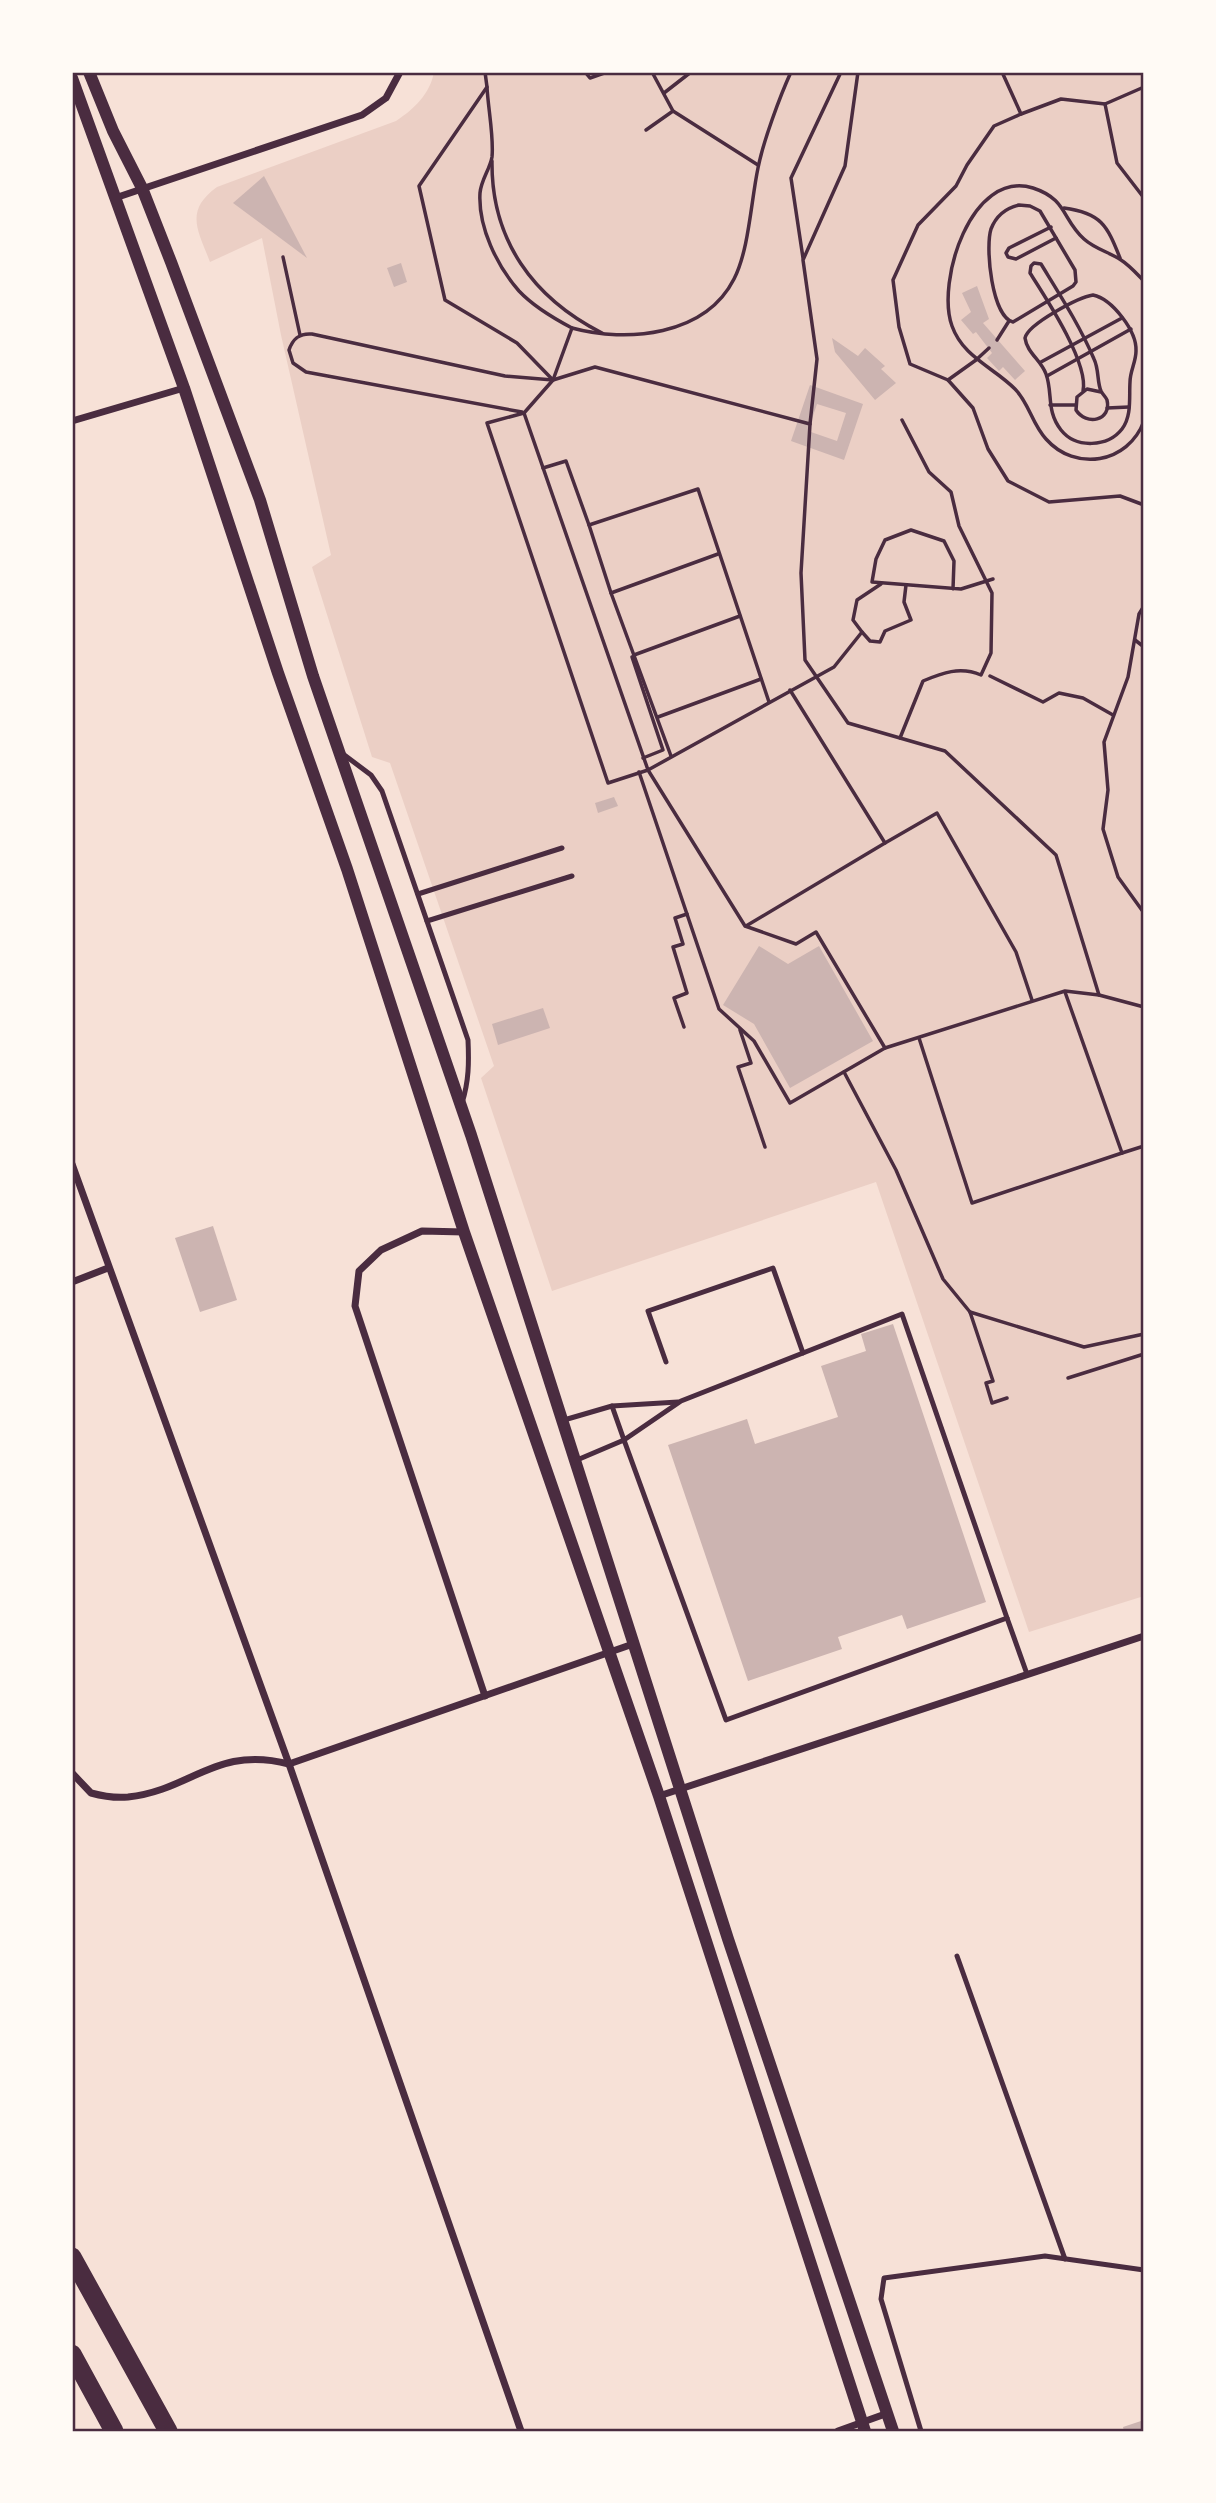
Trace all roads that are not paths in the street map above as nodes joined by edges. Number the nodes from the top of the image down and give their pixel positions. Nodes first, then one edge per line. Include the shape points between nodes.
1 (89, 72) edge
2 (400, 72) edge
3 (72, 78) edge
4 (142, 188) junction
5 (115, 198) junction
6 (184, 388) junction
7 (72, 421) edge
8 (340, 752) junction
9 (562, 848) dead end
10 (572, 876) dead end
11 (418, 894) junction
12 (428, 921) junction
13 (461, 1107) junction
14 (72, 1164) edge
15 (464, 1232) junction
16 (108, 1268) junction
17 (72, 1282) edge
18 (803, 1353) junction
19 (666, 1362) dead end
20 (681, 1401) junction
21 (611, 1406) junction
22 (561, 1421) junction
23 (624, 1440) junction
24 (574, 1462) junction
25 (1007, 1618) junction
26 (1144, 1636) edge
27 (633, 1644) junction
28 (609, 1652) junction
29 (1027, 1674) junction
30 (485, 1696) junction
31 (289, 1764) junction
32 (72, 1773) edge
33 (679, 1789) junction
34 (659, 1796) junction
35 (957, 1956) dead end
36 (72, 2257) edge
37 (1065, 2259) junction
38 (1144, 2270) edge
39 (72, 2354) edge
40 (888, 2413) junction
41 (863, 2426) edge
42 (114, 2431) edge
43 (168, 2431) edge
44 (522, 2431) edge
45 (838, 2431) edge
46 (893, 2431) edge
47 (921, 2431) edge

1 - 4 street
2 - 4 street via 386,98 362,115
3 - 5 street
4 - 5 street
4 - 8 street via 260,500
5 - 6 street
6 - 7 street
6 - 15 street
8 - 11 lane via 371,775 382,791
8 - 13 street
9 - 11 lane
10 - 12 lane
11 - 12 lane
12 - 13 lane via 468,1040 468,1085
13 - 22 street
14 - 16 street
15 - 28 street
15 - 30 street via 422,1231 381,1250 359,1271 355,1306
16 - 17 street
16 - 31 street
18 - 19 lane via 773,1268 648,1311
18 - 20 lane
18 - 25 lane via 902,1314
20 - 21 lane
20 - 23 lane
21 - 22 lane
21 - 23 lane
22 - 24 street
23 - 24 lane
23 - 25 lane via 726,1720
24 - 27 street
25 - 29 lane
26 - 29 street
27 - 28 street
27 - 33 street
28 - 30 street
28 - 34 street
29 - 33 street
30 - 31 street
31 - 32 street via 242,1759 127,1797 90,1793
31 - 44 street
33 - 34 street
33 - 40 street
34 - 41 street
35 - 37 lane
36 - 43 highway
37 - 38 lane
37 - 47 lane via 1045,2256 884,2278 881,2299
39 - 42 highway
40 - 41 street
40 - 46 street
41 - 45 street

